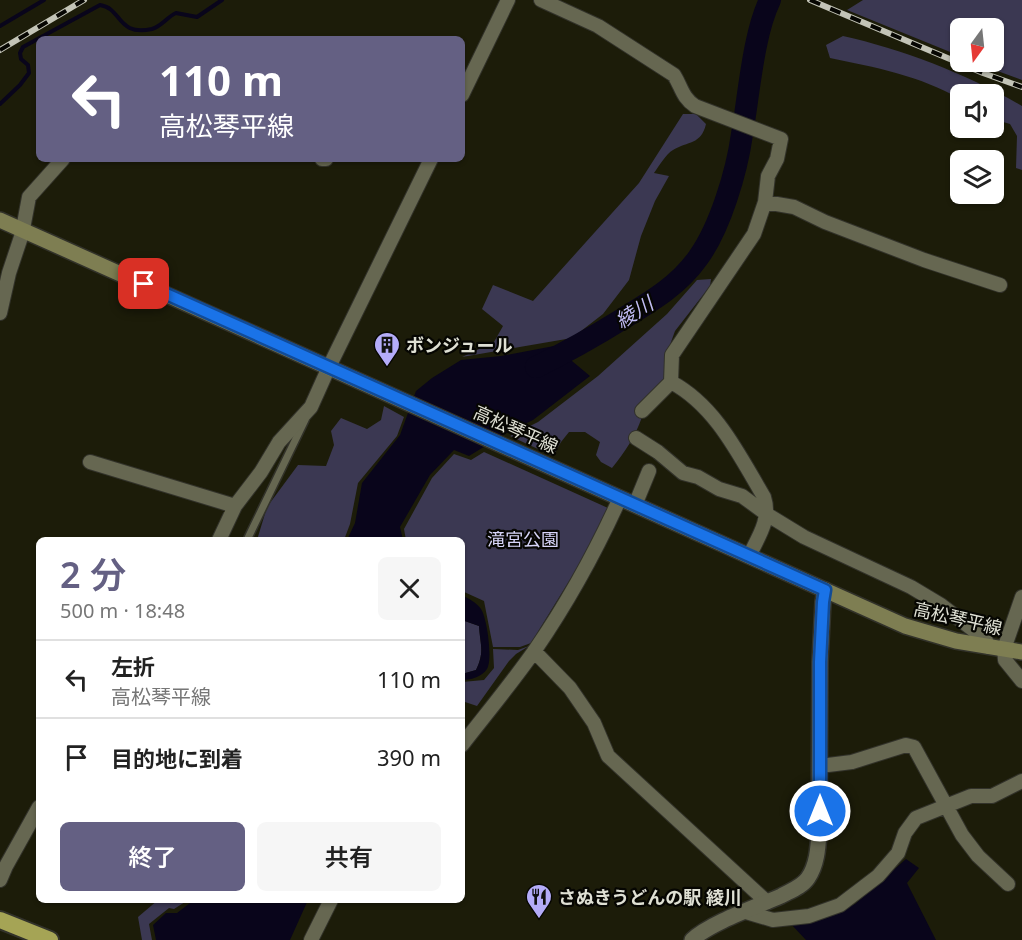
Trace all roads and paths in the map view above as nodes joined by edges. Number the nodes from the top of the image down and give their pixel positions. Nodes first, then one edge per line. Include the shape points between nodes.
1 (508, 0) edge
2 (541, 0) edge
3 (465, 89) edge
4 (60, 162) edge
5 (430, 162) edge
6 (765, 202) junction
7 (0, 220) edge
8 (22, 230) junction
9 (1000, 285) dead end
10 (0, 313) edge
11 (329, 367) junction
12 (671, 382) junction
13 (311, 407) junction
14 (642, 411) dead end
15 (636, 438) dead end
16 (90, 462) dead end
17 (648, 471) dead end
18 (620, 498) junction
19 (635, 505) junction
20 (235, 506) junction
21 (768, 515) junction
22 (220, 537) edge
23 (248, 537) edge
24 (749, 556) junction
25 (825, 590) junction
26 (1022, 597) edge
27 (996, 648) junction
28 (534, 651) junction
29 (1022, 652) edge
30 (1022, 681) edge
31 (465, 741) edge
32 (820, 766) junction
33 (1022, 780) edge
34 (947, 805) junction
35 (36, 812) edge
36 (0, 880) edge
37 (1008, 884) dead end
38 (767, 902) junction
39 (330, 903) edge
40 (746, 912) junction
41 (0, 920) edge
42 (50, 940) edge
43 (311, 940) edge
44 (692, 940) edge

1 - 3 street
2 - 6 street via 598,27 674,75 686,99 695,106 782,139 768,176
4 - 8 street via 28,197
5 - 11 street
6 - 9 street via 794,207 913,256
6 - 12 street via 754,234 672,356
7 - 8 main road, 高松琴平線
8 - 10 street
8 - 11 main road, 高松琴平線
11 - 13 street
11 - 18 main road, 高松琴平線
12 - 14 street
12 - 21 street via 687,391 732,442 764,497
13 - 20 street via 279,442
13 - 23 lane
15 - 21 street via 683,472 742,496
16 - 20 street
17 - 19 street
18 - 19 main road, 高松琴平線
18 - 28 street via 583,574
19 - 24 main road, 高松琴平線
20 - 22 street
21 - 24 street
21 - 27 street via 941,605
24 - 25 main road, 高松琴平線
25 - 27 main road, 高松琴平線 via 920,632
25 - 32 street
26 - 27 street
27 - 29 main road, 高松琴平線
27 - 30 street
28 - 31 street
28 - 38 street via 570,688 594,723 608,756
32 - 34 street via 852,762 906,745 914,747
32 - 38 street via 819,833 813,868 803,884
33 - 34 street via 992,796 971,796
34 - 37 street via 962,835
34 - 40 street via 916,818 898,853 878,876 840,905 808,916 773,920
35 - 36 street
38 - 40 street
39 - 43 street
40 - 44 street
41 - 42 highway

